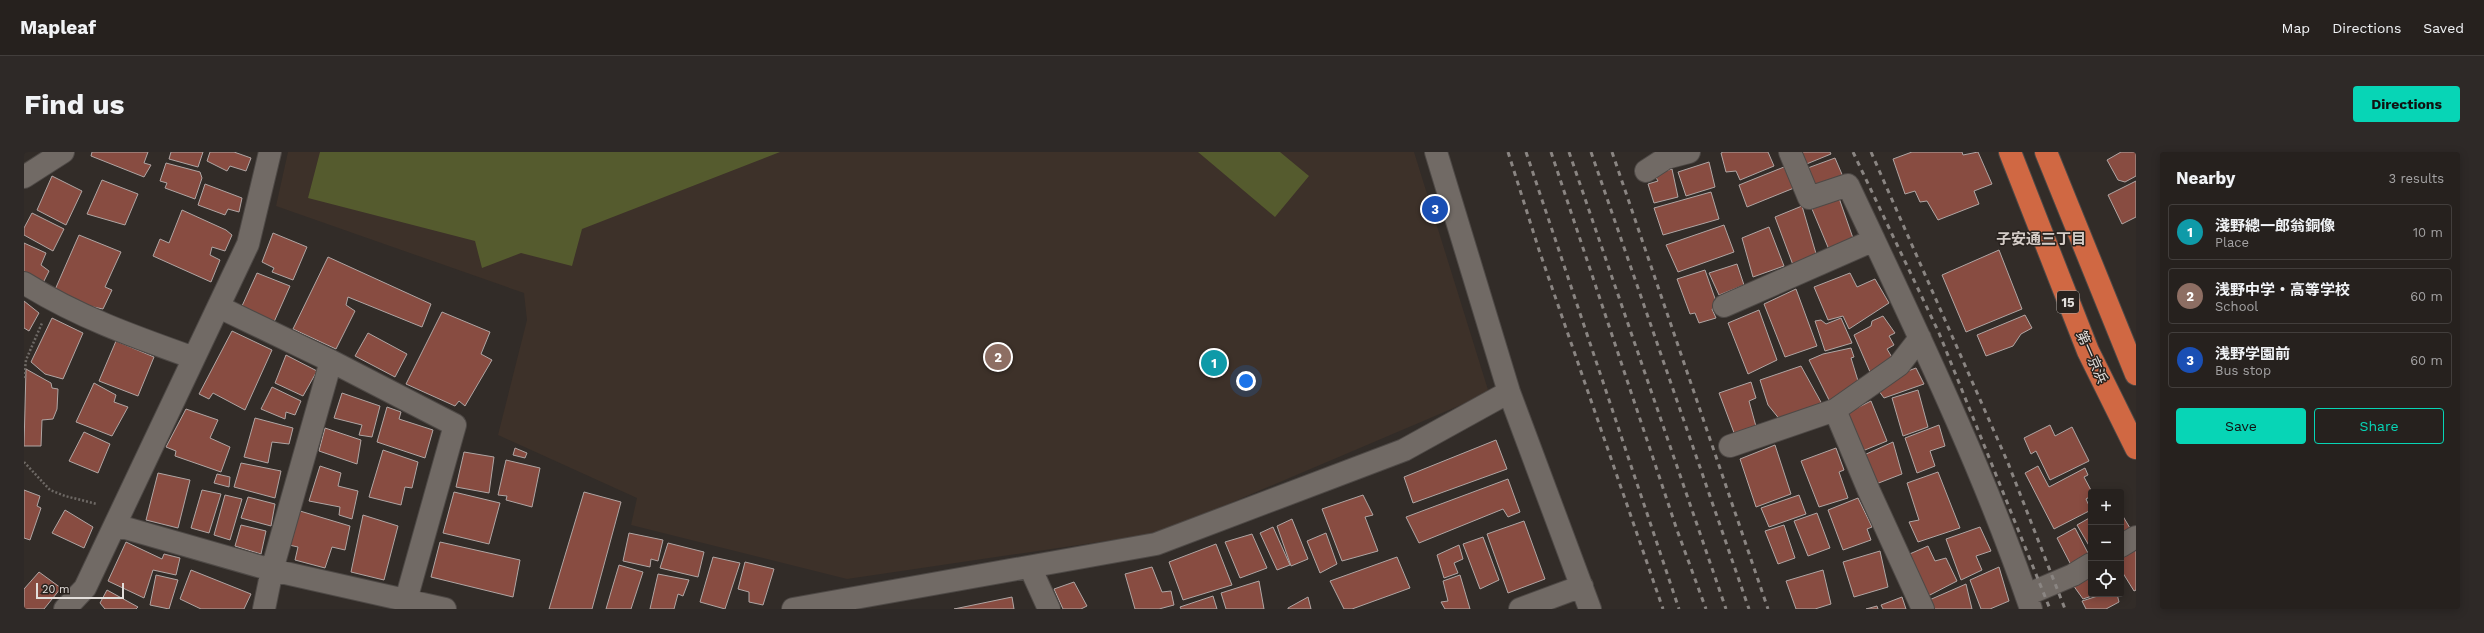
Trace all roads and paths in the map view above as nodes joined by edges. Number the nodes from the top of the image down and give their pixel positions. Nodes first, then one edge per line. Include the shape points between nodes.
1 (63, 152) edge
2 (270, 152) edge
3 (1436, 152) edge
4 (1689, 152) edge
5 (1790, 152) edge
6 (2010, 152) edge
7 (2046, 152) edge
8 (1646, 171) dead end
9 (24, 177) edge
10 (1874, 240) junction
11 (24, 283) edge
12 (52, 301) junction
13 (1724, 306) dead end
14 (219, 307) junction
15 (1920, 338) junction
16 (194, 358) junction
17 (331, 361) junction
18 (2136, 374) edge
19 (24, 378) edge
20 (1509, 392) junction
21 (1835, 410) junction
22 (1730, 446) dead end
23 (2136, 448) edge
24 (24, 462) edge
25 (119, 517) junction
26 (2136, 537) edge
27 (2124, 544) edge
28 (1030, 566) junction
29 (2088, 566) edge
30 (272, 570) junction
31 (1582, 586) junction
32 (406, 600) junction
33 (2025, 604) edge
34 (65, 609) edge
35 (264, 609) edge
36 (445, 609) edge
37 (793, 609) edge
38 (1049, 609) edge
39 (1520, 609) edge
40 (1590, 609) edge
41 (1922, 609) edge

1 - 9 street
2 - 14 street via 248,244
3 - 20 street
4 - 8 street via 1666,158
5 - 10 street via 1809,198 1848,185
6 - 23 highway, 第一京浜 / 15 via 2088,351
7 - 18 highway, 15
10 - 13 street
10 - 15 street
11 - 12 street
12 - 16 street via 103,326
12 - 19 path via 26,360
14 - 16 street
14 - 17 street
15 - 21 street via 1899,365
15 - 33 street via 1971,455
16 - 25 street
17 - 30 street
17 - 32 street via 455,425
20 - 28 street via 1404,450 1156,544
20 - 31 street
21 - 22 street
21 - 41 street
24 - 25 path via 50,490
25 - 30 street
25 - 34 street via 85,588
26 - 27 street
28 - 37 street
28 - 38 street
29 - 33 street
30 - 32 street
30 - 35 street
31 - 39 street
31 - 40 street
32 - 36 street

